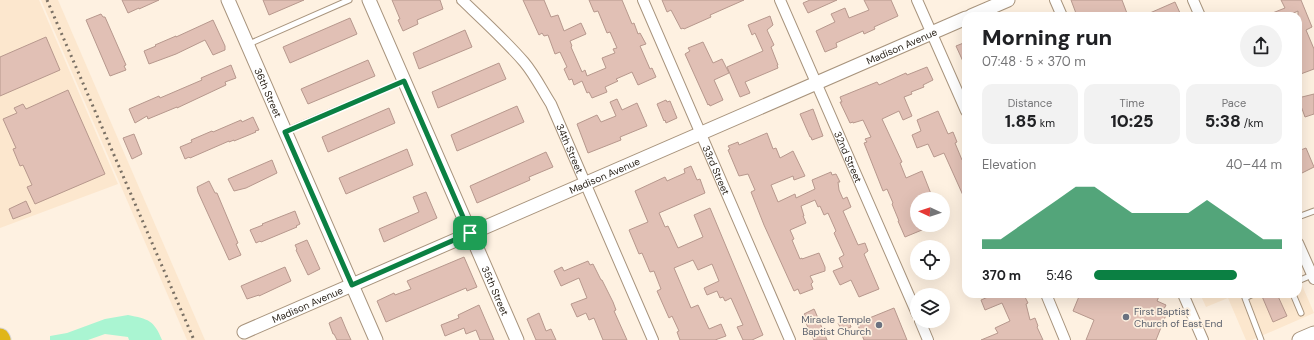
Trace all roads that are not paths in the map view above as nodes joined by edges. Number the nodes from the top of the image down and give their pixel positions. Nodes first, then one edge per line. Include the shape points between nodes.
1 (228, 0) edge
2 (349, 0) edge
3 (369, 0) edge
4 (462, 0) edge
5 (643, 0) edge
6 (780, 0) edge
7 (917, 0) edge
8 (1008, 0) edge
9 (1055, 0) edge
10 (1193, 0) edge
11 (980, 12) edge
12 (1060, 12) edge
13 (1198, 12) edge
14 (962, 20) edge
15 (932, 33) junction
16 (248, 44) junction
17 (404, 81) junction
18 (816, 83) junction
19 (962, 102) edge
20 (285, 132) junction
21 (701, 134) junction
22 (585, 184) junction
23 (1314, 211) edge
24 (1302, 216) edge
25 (470, 233) junction
26 (1302, 252) edge
27 (1313, 277) edge
28 (1302, 280) edge
29 (352, 285) junction
30 (910, 298) edge
31 (1048, 298) edge
32 (1185, 298) edge
33 (1245, 298) edge
34 (1295, 298) edge
35 (1301, 313) dead end
36 (923, 328) edge
37 (244, 332) dead end
38 (1314, 334) edge
39 (376, 340) edge
40 (517, 340) edge
41 (653, 340) edge
42 (790, 340) edge
43 (928, 340) edge
44 (1065, 340) edge
45 (1203, 340) edge
46 (1261, 340) edge
47 (1300, 340) edge

1 - 16 street, 36th Street
2 - 16 lane
3 - 17 street, 35th Street
4 - 22 street, 34th Street via 504,41 539,83
5 - 21 street, 33rd Street
6 - 18 street, 32nd Street
7 - 15 street
8 - 11 street
9 - 12 street
10 - 13 street
14 - 15 street, Madison Avenue
15 - 18 street, Madison Avenue
15 - 19 street
16 - 20 street, 36th Street
17 - 20 lane
17 - 25 street, 35th Street
18 - 21 street, Madison Avenue
18 - 30 street, 32nd Street
20 - 29 street, 36th Street
21 - 22 street, Madison Avenue
21 - 42 street, 33rd Street
22 - 25 street, Madison Avenue
22 - 41 street, 34th Street
23 - 24 lane
25 - 29 street, Madison Avenue
25 - 40 street, 35th Street
26 - 27 street
27 - 28 lane
29 - 37 street, Madison Avenue
29 - 39 street, 36th Street
31 - 44 street
32 - 45 street
33 - 46 lane
34 - 35 lane
36 - 43 street
38 - 47 main road

